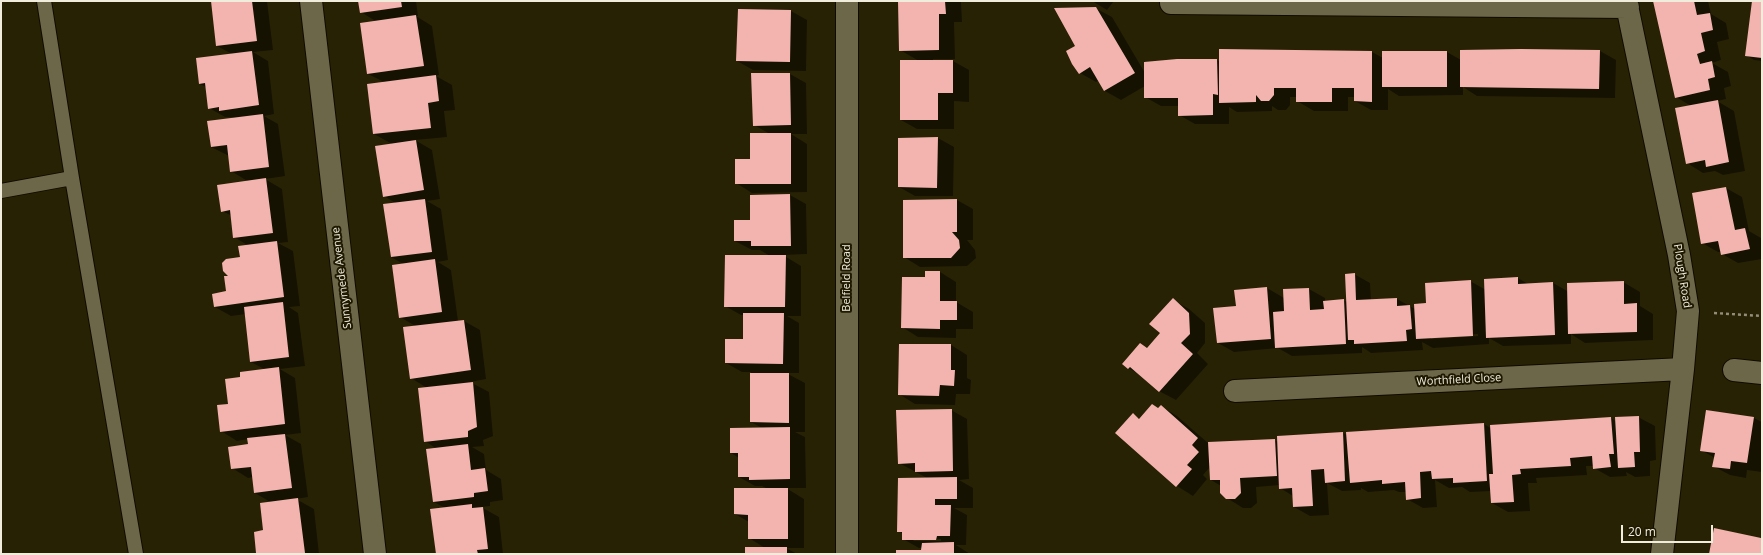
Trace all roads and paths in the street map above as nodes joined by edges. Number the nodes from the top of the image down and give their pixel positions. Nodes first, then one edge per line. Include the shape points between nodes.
1 (44, 1) edge
2 (311, 1) edge
3 (847, 1) edge
4 (1171, 3) dead end
5 (1627, 4) edge
6 (72, 178) junction
7 (1, 190) edge
8 (1688, 311) junction
9 (1762, 316) edge
10 (1683, 369) junction
11 (1734, 370) dead end
12 (1762, 374) edge
13 (1234, 391) dead end
14 (136, 554) edge
15 (375, 554) edge
16 (847, 554) edge
17 (1662, 554) edge

1 - 6 lane
2 - 15 street, Sunnymede Avenue
3 - 16 street, Belfield Road
4 - 5 street
5 - 8 street, Plough Road via 1678,248
6 - 7 lane
6 - 14 lane
8 - 9 path
8 - 10 street, Plough Road
10 - 13 street, Worthfield Close
10 - 17 street, Plough Road
11 - 12 street

